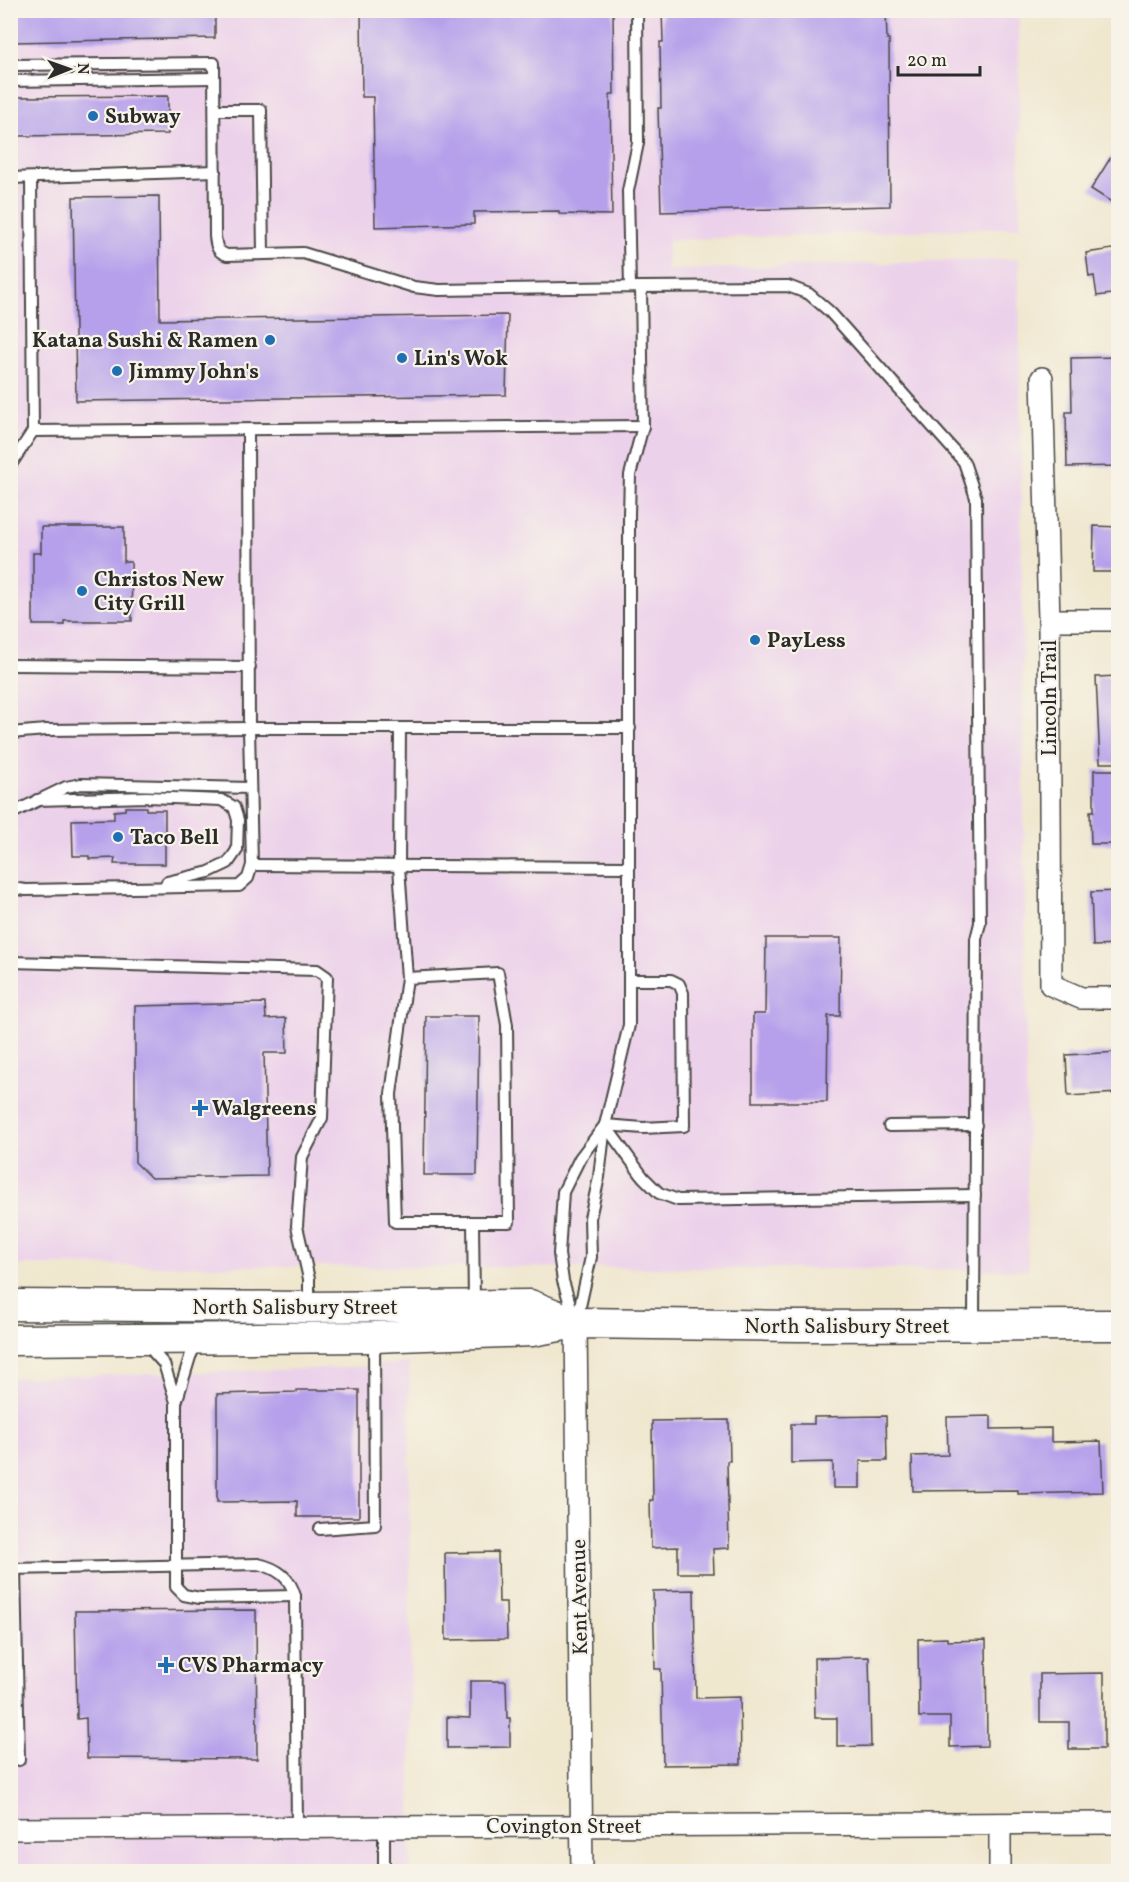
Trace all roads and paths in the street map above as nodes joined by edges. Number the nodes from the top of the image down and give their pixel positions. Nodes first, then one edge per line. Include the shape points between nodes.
1 (637, 10) edge
2 (10, 65) edge
3 (214, 78) junction
4 (10, 81) edge
5 (215, 110) junction
6 (215, 171) junction
7 (10, 178) edge
8 (31, 178) junction
9 (263, 253) junction
10 (630, 287) junction
11 (641, 287) junction
12 (1042, 378) dead end
13 (643, 426) junction
14 (33, 431) junction
15 (248, 431) junction
16 (10, 466) edge
17 (1049, 620) junction
18 (1119, 620) edge
19 (10, 665) edge
20 (250, 667) junction
21 (249, 728) junction
22 (400, 728) junction
23 (630, 728) junction
24 (10, 733) edge
25 (250, 788) junction
26 (37, 800) junction
27 (10, 814) edge
28 (252, 865) junction
29 (399, 867) junction
30 (628, 867) junction
31 (149, 886) junction
32 (10, 888) edge
33 (10, 963) edge
34 (407, 978) junction
35 (629, 980) junction
36 (1119, 998) edge
37 (605, 1125) junction
38 (976, 1125) junction
39 (889, 1126) dead end
40 (975, 1195) junction
41 (473, 1222) junction
42 (10, 1305) edge
43 (474, 1306) junction
44 (309, 1307) junction
45 (576, 1323) junction
46 (974, 1325) junction
47 (1119, 1325) edge
48 (374, 1337) junction
49 (141, 1339) junction
50 (199, 1339) junction
51 (10, 1340) edge
52 (176, 1403) junction
53 (320, 1529) dead end
54 (175, 1567) junction
55 (13, 1569) edge
56 (296, 1596) junction
57 (19, 1760) dead end
58 (1119, 1823) edge
59 (1000, 1824) junction
60 (581, 1826) junction
61 (384, 1827) junction
62 (297, 1828) junction
63 (10, 1829) edge
64 (384, 1872) edge
65 (582, 1872) edge
66 (1000, 1872) edge

1 - 10 lane via 638,143 628,191
2 - 3 lane via 214,63
3 - 4 lane
3 - 5 lane
5 - 6 lane
5 - 9 lane via 261,110
6 - 8 lane
6 - 9 lane via 216,246 220,253
7 - 8 lane
8 - 14 lane
9 - 10 lane via 303,253 414,287 439,290
10 - 11 lane
11 - 13 lane
11 - 38 lane via 788,286 809,294 830,312 964,462 976,498 980,923 976,939
12 - 17 street, Lincoln Trail
13 - 15 lane
13 - 23 lane via 630,476
14 - 15 lane
14 - 16 lane
15 - 20 lane
17 - 18 street
17 - 36 street, Lincoln Trail via 1051,985 1081,998
19 - 20 lane
20 - 21 lane
21 - 22 lane
21 - 24 lane
21 - 25 lane
22 - 23 lane
22 - 29 lane
23 - 30 lane
25 - 26 lane via 81,784
25 - 28 lane
26 - 27 lane
26 - 31 lane via 147,797 221,800 234,807 238,820 237,850 228,863 209,872
28 - 29 lane
28 - 31 lane via 248,878 239,886
29 - 30 lane
29 - 34 lane
30 - 35 lane
31 - 32 lane
33 - 44 lane via 317,970 327,977 322,1118 302,1158 297,1226 309,1279
34 - 41 lane via 391,1094 395,1222
34 - 41 lane via 498,973 507,1025 509,1222
35 - 37 lane via 629,1025
35 - 37 lane via 671,980 679,984 683,993 684,1126
37 - 40 lane via 643,1177 659,1193 678,1200
37 - 45 lane via 590,1218 591,1257
37 - 45 lane via 580,1158 563,1192 559,1254
38 - 39 lane
38 - 40 lane
40 - 46 lane
41 - 43 lane
42 - 44 street, North Salisbury Street
43 - 44 street, North Salisbury Street
43 - 45 street, North Salisbury Street via 530,1305
45 - 46 street, North Salisbury Street
45 - 48 street, North Salisbury Street via 532,1331
45 - 60 street, Kent Avenue
46 - 47 street, North Salisbury Street
48 - 50 street, North Salisbury Street
48 - 53 lane via 375,1525
49 - 50 street, North Salisbury Street
49 - 51 street, North Salisbury Street
49 - 52 lane via 164,1364
50 - 52 lane
52 - 54 lane
54 - 55 lane
54 - 56 lane via 271,1567 292,1584
54 - 56 lane via 176,1587 184,1595
55 - 57 lane
56 - 62 lane
58 - 59 street, Covington Street
59 - 60 street, Covington Street
59 - 66 street
60 - 61 street, Covington Street
60 - 65 street, Kent Avenue
61 - 62 street, Covington Street
61 - 64 lane
62 - 63 street, Covington Street

